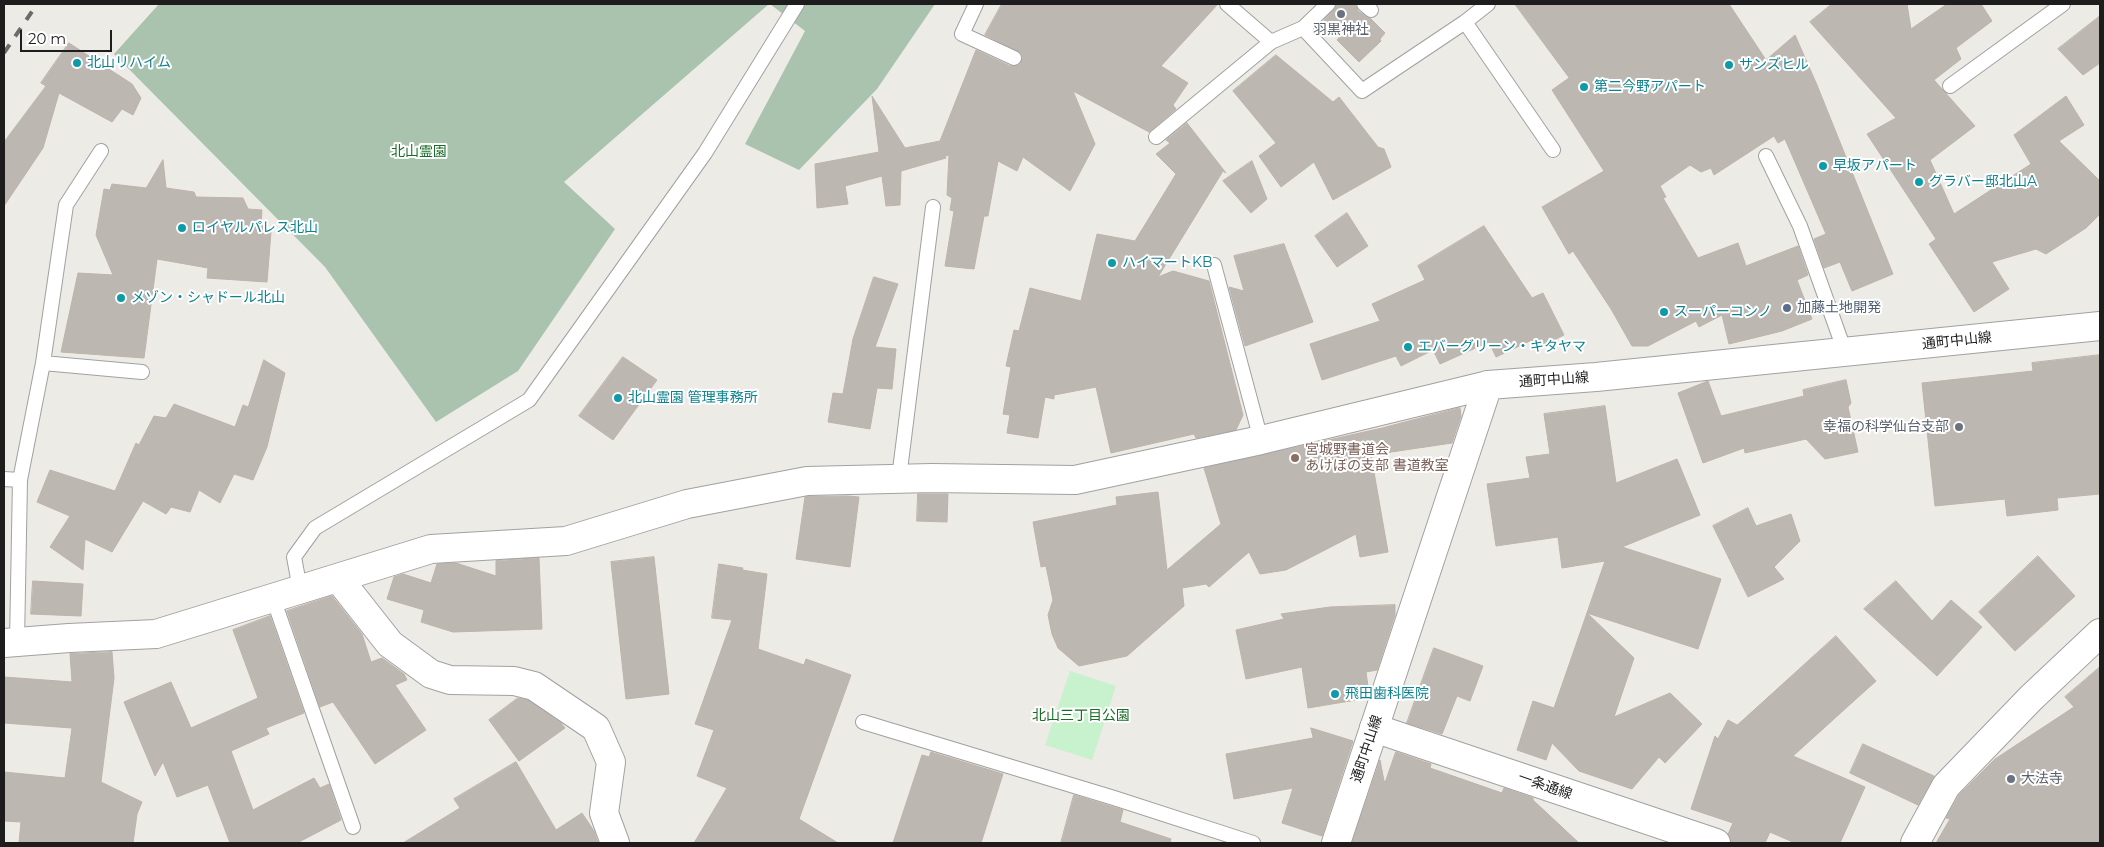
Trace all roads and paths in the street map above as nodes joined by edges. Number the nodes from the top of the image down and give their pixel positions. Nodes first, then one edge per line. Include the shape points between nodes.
1 (797, 4) edge
2 (976, 4) edge
3 (1227, 4) edge
4 (1328, 4) edge
5 (1488, 4) edge
6 (2053, 6) edge
7 (1465, 22) junction
8 (1303, 28) junction
9 (1271, 42) junction
10 (1014, 58) dead end
11 (1950, 86) dead end
12 (1156, 137) dead end
13 (1553, 150) dead end
14 (101, 151) dead end
15 (1766, 156) dead end
16 (933, 207) dead end
17 (1214, 265) dead end
18 (2100, 326) edge
19 (1845, 352) junction
20 (43, 363) junction
21 (142, 372) dead end
22 (1488, 385) junction
23 (1261, 440) junction
24 (899, 478) junction
25 (4, 479) edge
26 (20, 480) junction
27 (338, 578) junction
28 (300, 590) junction
29 (273, 598) junction
30 (2100, 632) edge
31 (10, 643) edge
32 (863, 722) dead end
33 (1374, 728) junction
34 (353, 826) dead end
35 (615, 843) edge
36 (1254, 843) edge
37 (1336, 843) edge
38 (1716, 843) edge
39 (1915, 843) edge

1 - 28 lane via 705,153 529,400 315,528 294,557
2 - 10 lane via 962,34
3 - 9 lane
4 - 8 lane
5 - 7 lane
6 - 11 lane
7 - 8 lane via 1362,91
7 - 13 lane
8 - 9 lane
9 - 12 lane
14 - 20 lane via 66,205
15 - 19 lane via 1800,226
16 - 24 lane
17 - 23 lane
18 - 19 street, 通町中山線
19 - 22 street, 通町中山線
20 - 21 lane
20 - 26 lane
22 - 23 street
22 - 33 street, 通町中山線
23 - 24 street via 1075,480
24 - 27 street via 807,481 687,504 566,540 430,549
25 - 26 lane
26 - 31 lane
27 - 28 street
27 - 35 street via 390,644 431,674 450,680 514,681 534,686 596,728 611,762 604,812
28 - 29 street
29 - 31 street via 156,634
29 - 34 lane
30 - 39 street via 1946,786
32 - 36 lane
33 - 37 street, 通町中山線
33 - 38 street, 一条通線

